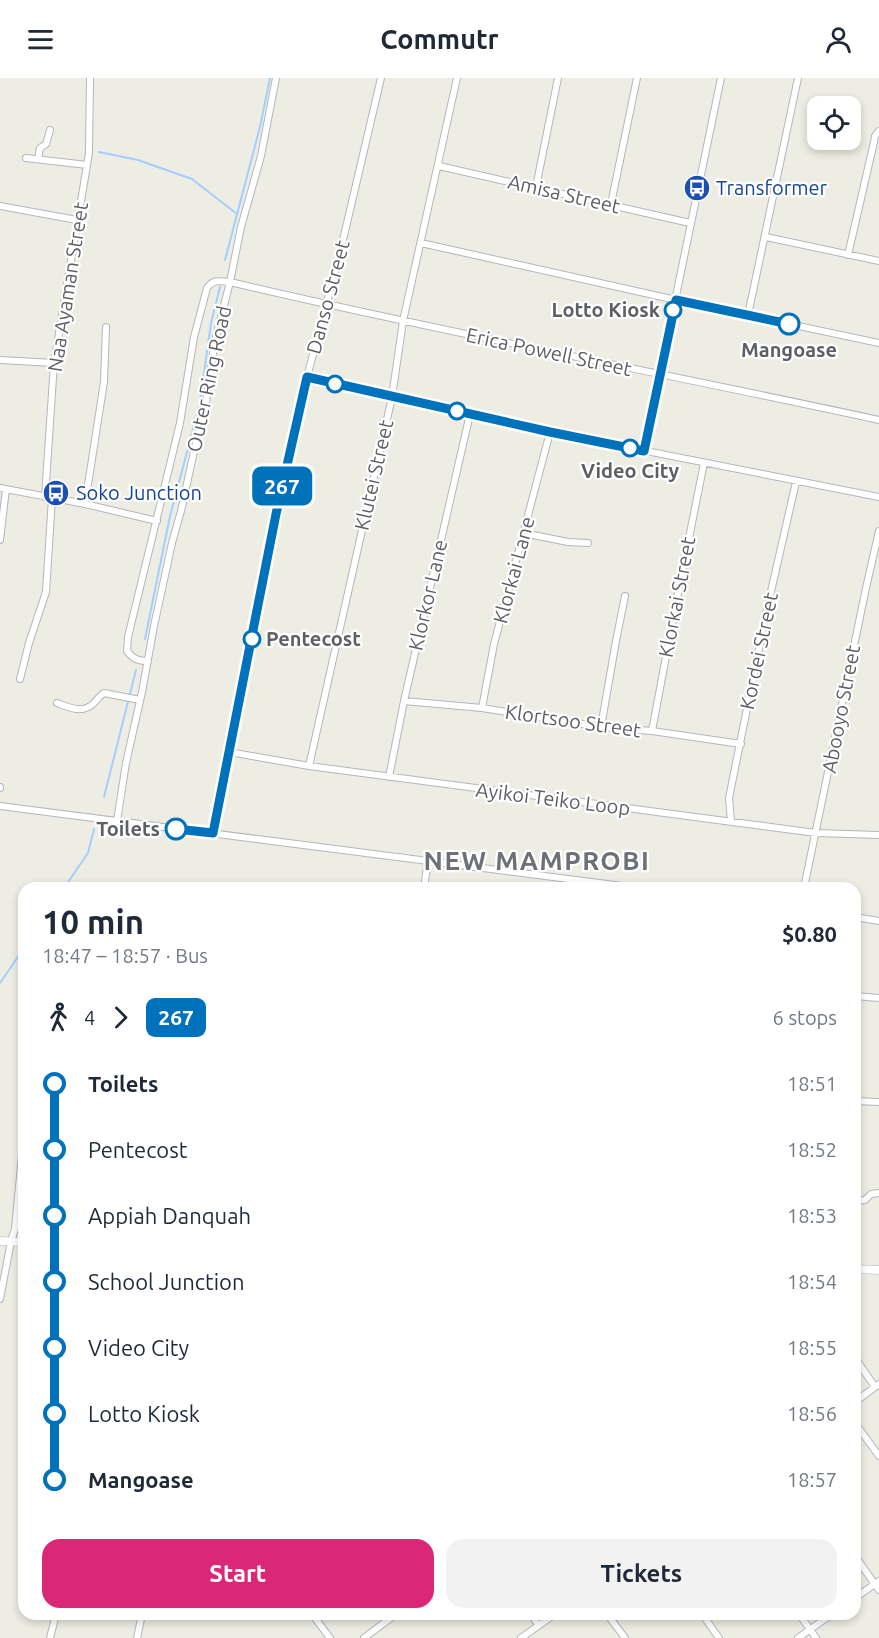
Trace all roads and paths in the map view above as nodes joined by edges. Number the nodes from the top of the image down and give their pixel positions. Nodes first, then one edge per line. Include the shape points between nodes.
1 (90, 78) edge
2 (276, 78) edge
3 (381, 78) edge
4 (457, 78) edge
5 (558, 78) edge
6 (638, 78) edge
7 (721, 78) edge
8 (798, 78) edge
9 (50, 130) dead end
10 (879, 131) edge
11 (26, 158) dead end
12 (38, 159) junction
13 (87, 165) junction
14 (439, 166) junction
15 (536, 187) junction
16 (610, 204) junction
17 (0, 206) edge
18 (77, 220) junction
19 (690, 223) junction
20 (766, 237) junction
21 (421, 243) junction
22 (848, 255) junction
23 (879, 261) edge
24 (230, 282) junction
25 (676, 300) junction
26 (327, 305) junction
27 (748, 315) junction
28 (403, 321) junction
29 (106, 327) dead end
30 (879, 343) edge
31 (0, 360) edge
32 (54, 363) junction
33 (659, 375) junction
34 (307, 377) junction
35 (392, 397) junction
36 (470, 414) junction
37 (879, 420) edge
38 (550, 432) junction
39 (644, 451) junction
40 (704, 463) junction
41 (796, 482) junction
42 (3, 489) edge
43 (48, 498) junction
44 (879, 498) edge
45 (85, 504) junction
46 (157, 521) junction
47 (879, 531) edge
48 (524, 533) junction
49 (0, 540) edge
50 (588, 543) dead end
51 (625, 596) dead end
52 (148, 661) junction
53 (20, 679) dead end
54 (140, 700) junction
55 (404, 701) junction
56 (57, 703) dead end
57 (482, 708) junction
58 (601, 727) junction
59 (652, 731) junction
60 (741, 744) junction
61 (229, 752) junction
62 (309, 766) junction
63 (389, 777) junction
64 (0, 806) edge
65 (117, 822) junction
66 (731, 822) junction
67 (213, 833) junction
68 (816, 833) junction
69 (879, 835) edge
70 (428, 860) junction
71 (425, 882) edge
72 (593, 882) edge
73 (805, 882) edge
74 (861, 918) edge
75 (879, 921) edge
76 (861, 996) edge
77 (879, 998) edge
78 (861, 1101) edge
79 (879, 1101) edge
80 (879, 1193) edge
81 (18, 1197) edge
82 (861, 1200) edge
83 (18, 1226) edge
84 (15, 1229) junction
85 (0, 1241) edge
86 (11, 1241) junction
87 (18, 1242) edge
88 (861, 1269) edge
89 (879, 1270) edge
90 (0, 1299) edge
91 (861, 1366) edge
92 (877, 1386) edge
93 (861, 1397) edge
94 (861, 1431) edge
95 (879, 1456) edge
96 (861, 1564) edge
97 (878, 1585) edge
98 (861, 1595) edge
99 (54, 1620) edge
100 (140, 1620) edge
101 (316, 1620) edge
102 (388, 1620) edge
103 (535, 1620) edge
104 (546, 1620) edge
105 (612, 1620) edge
106 (706, 1620) edge
107 (803, 1620) edge
108 (823, 1620) edge
109 (538, 1625) junction
110 (810, 1629) junction
111 (50, 1638) edge
112 (137, 1638) edge
113 (330, 1638) edge
114 (364, 1638) edge
115 (521, 1638) edge
116 (625, 1638) edge
117 (719, 1638) edge
118 (798, 1638) edge
119 (816, 1638) edge

1 - 13 street, Naa Ayaman Street
2 - 24 street, Outer Ring Road
3 - 26 street, Danso Street
4 - 14 street, Klutei Street
5 - 15 street
6 - 16 street
7 - 19 street
8 - 20 street
9 - 12 street
10 - 22 street
11 - 12 street
12 - 13 street
13 - 18 street, Naa Ayaman Street
14 - 15 street, Amisa Street
14 - 21 street, Klutei Street
15 - 16 street, Amisa Street
16 - 19 street, Amisa Street
17 - 18 street
18 - 32 street, Naa Ayaman Street
19 - 25 street
20 - 22 street
20 - 27 street
21 - 25 street
21 - 28 street, Klutei Street
22 - 23 street
24 - 26 street, Erica Powell Street
24 - 46 street, Erica Powell Street via 211,283 207,288
24 - 52 street, Outer Ring Road
25 - 27 street
25 - 33 street
26 - 28 street, Erica Powell Street
26 - 34 street, Danso Street
27 - 30 street
28 - 33 street, Erica Powell Street
28 - 35 street, Klutei Street
29 - 45 street via 104,382
31 - 32 street
32 - 43 street, Naa Ayaman Street
33 - 37 street, Erica Powell Street
33 - 39 street
34 - 35 street
34 - 61 street, Danso Street
35 - 36 street
35 - 62 street, Klutei Street
36 - 38 street
36 - 55 street, Klorkor Lane
38 - 39 street
38 - 48 street, Klorkai Lane
39 - 40 street
40 - 41 street
40 - 59 street, Klorkai Street
41 - 44 street
41 - 60 street, Kordei Street
42 - 43 street
42 - 49 street
43 - 45 street
43 - 53 street, Naa Ayaman Street via 46,592
45 - 46 street
46 - 52 street via 127,645 131,657
47 - 68 street, Abooyo Street
48 - 50 street
48 - 57 street, Klorkai Lane via 494,644
51 - 58 street
52 - 54 street, Outer Ring Road
54 - 56 street via 104,693 84,710
54 - 65 street, Outer Ring Road
55 - 57 street, Klortsoo Street
55 - 63 street, Klorkor Lane
57 - 58 street, Klortsoo Street
58 - 59 street, Klortsoo Street
59 - 60 street, Klortsoo Street
60 - 66 street, Kordei Street via 729,798
61 - 62 street, Ayikoi Teiko Loop
61 - 67 street, Danso Street
62 - 63 street, Ayikoi Teiko Loop
63 - 66 street, Ayikoi Teiko Loop
64 - 65 street
65 - 67 street
66 - 68 street, Ayikoi Teiko Loop
67 - 70 street
68 - 69 street, Ayikoi Teiko Loop
68 - 73 street, Abooyo Street
70 - 71 street
70 - 72 street
74 - 75 street
76 - 77 street
78 - 79 street
80 - 82 street
81 - 84 street
83 - 84 street
84 - 86 street
85 - 86 street
86 - 87 street
86 - 90 street
88 - 89 street
91 - 92 street
92 - 93 street
94 - 95 street
96 - 97 street
97 - 98 street
99 - 111 street
100 - 112 street
101 - 113 street
102 - 114 street
103 - 109 street
104 - 109 street
105 - 116 street
106 - 117 street
107 - 110 street
108 - 110 street
109 - 115 street
110 - 118 street
110 - 119 street

